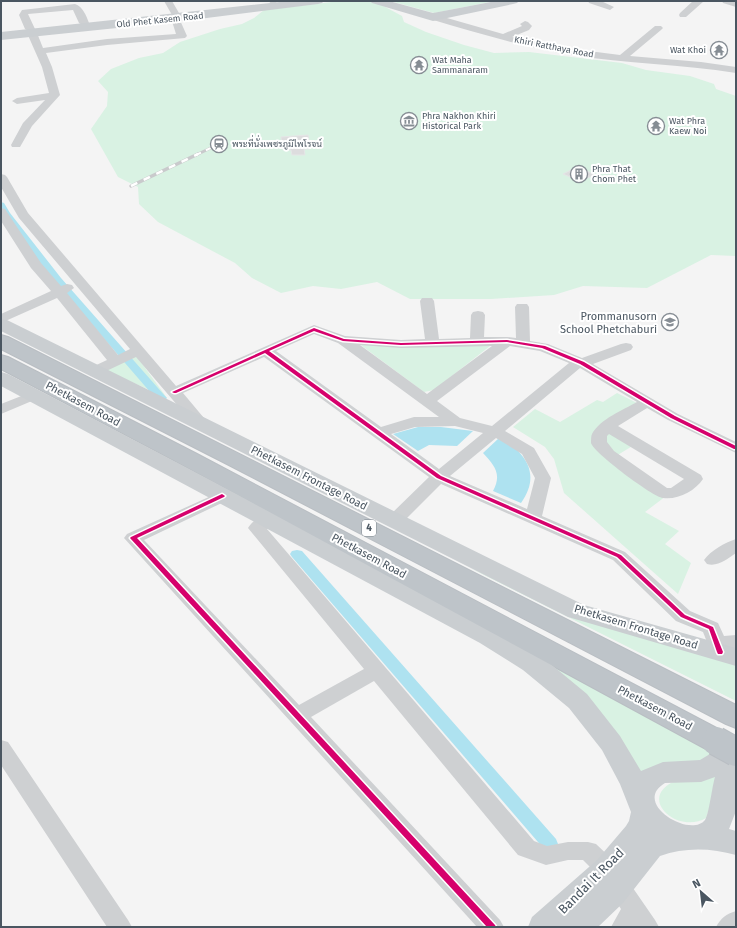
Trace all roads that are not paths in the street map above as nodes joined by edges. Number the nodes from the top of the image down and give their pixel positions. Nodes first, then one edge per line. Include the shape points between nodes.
1 (168, 1) edge
2 (276, 1) edge
3 (318, 1) edge
4 (376, 1) edge
5 (513, 1) edge
6 (592, 1) edge
7 (700, 1) edge
8 (726, 1) edge
9 (736, 4) edge
10 (610, 7) dead end
11 (683, 15) dead end
12 (175, 16) junction
13 (434, 17) junction
14 (84, 23) junction
15 (525, 24) dead end
16 (101, 26) junction
17 (658, 28) dead end
18 (31, 31) junction
19 (1, 32) edge
20 (1, 36) edge
21 (504, 37) junction
22 (107, 42) junction
23 (40, 51) junction
24 (623, 57) junction
25 (736, 70) edge
26 (55, 95) junction
27 (17, 101) dead end
28 (16, 145) dead end
29 (1, 177) edge
30 (1, 212) edge
31 (79, 282) junction
32 (59, 292) junction
33 (427, 301) dead end
34 (522, 307) dead end
35 (478, 315) dead end
36 (1, 319) edge
37 (1, 324) edge
38 (343, 340) junction
39 (1, 341) edge
40 (507, 341) junction
41 (477, 342) junction
42 (433, 343) junction
43 (523, 344) junction
44 (626, 347) dead end
45 (266, 350) junction
46 (136, 351) junction
47 (118, 360) junction
48 (1, 361) edge
49 (580, 362) junction
50 (95, 371) junction
51 (1, 374) edge
52 (1, 378) edge
53 (174, 392) junction
54 (34, 395) junction
55 (428, 401) junction
56 (647, 402) junction
57 (1, 409) edge
58 (455, 421) junction
59 (202, 424) junction
60 (607, 426) junction
61 (495, 431) junction
62 (379, 433) junction
63 (736, 448) edge
64 (189, 459) junction
65 (439, 477) junction
66 (222, 496) junction
67 (533, 518) junction
68 (268, 520) junction
69 (395, 520) junction
70 (736, 545) edge
71 (713, 560) dead end
72 (727, 648) edge
73 (376, 671) junction
74 (297, 716) junction
75 (736, 717) edge
76 (729, 747) edge
77 (1, 748) edge
78 (736, 767) edge
79 (643, 808) junction
80 (694, 837) junction
81 (736, 843) edge
82 (621, 898) edge
83 (736, 921) edge
84 (120, 927) edge
85 (492, 927) edge
86 (543, 927) edge
87 (577, 927) edge
88 (647, 927) edge
89 (728, 927) edge

1 - 12 street
2 - 12 main road, Old Phet Kasem Road
3 - 12 main road, Old Phet Kasem Road
4 - 13 main road, Khiri Ratthaya Road
5 - 13 main road
6 - 10 street
7 - 11 street
8 - 9 street
12 - 14 main road, Old Phet Kasem Road
12 - 16 main road, Old Phet Kasem Road
12 - 22 street via 182,36
13 - 21 street, Khiri Ratthaya Road
14 - 18 main road, Old Phet Kasem Road
14 - 18 street via 75,7 22,9
15 - 21 street via 526,28
16 - 18 main road, Old Phet Kasem Road
16 - 22 street
17 - 24 street
18 - 19 main road, Old Phet Kasem Road
18 - 20 main road, Old Phet Kasem Road
18 - 23 street
21 - 24 street, Khiri Ratthaya Road via 564,51
22 - 23 street
23 - 26 street
24 - 25 street, Khiri Ratthaya Road
26 - 27 street
26 - 28 street via 27,125
29 - 31 street via 23,216
30 - 32 street via 36,265
31 - 32 street
31 - 46 street
32 - 36 street
32 - 47 street
33 - 42 street
34 - 43 street
35 - 41 street
37 - 50 main road, Phetkasem Frontage Road / 4
38 - 42 street via 401,344
38 - 45 street via 314,329
38 - 55 street
39 - 75 highway, Phetkasem Road / 4
40 - 41 street
40 - 43 street
40 - 55 street
41 - 42 street
43 - 49 street via 543,348
44 - 49 street
45 - 53 street
45 - 62 street
46 - 47 street
46 - 53 street
47 - 50 street
48 - 64 highway, Phetkasem Road / 4
49 - 56 street
49 - 61 street
50 - 59 main road, Phetkasem Frontage Road / 4
51 - 64 highway
52 - 54 main road
53 - 59 street
54 - 57 street
54 - 66 main road
55 - 58 street
56 - 60 street
56 - 63 street
58 - 61 street
58 - 62 street via 414,422
59 - 69 main road, Phetkasem Frontage Road / 4
60 - 60 street via 599,435 599,443 608,454 663,493 675,493 695,479
61 - 65 street
61 - 67 street via 528,451 543,478
62 - 65 street
64 - 76 highway, Phetkasem Road / 4
65 - 67 street
65 - 69 street
66 - 68 main road
66 - 74 street via 132,538
67 - 72 street via 619,556 683,616 711,628
68 - 73 street via 258,528
68 - 79 main road via 489,637 532,663 578,701 611,743 633,782
69 - 72 main road, Phetkasem Frontage Road / 4 via 576,611
70 - 71 street
73 - 74 street
73 - 82 street via 526,848 546,856 588,850
74 - 85 street
76 - 79 main road, Bandai It Road via 718,763 703,770 671,771 652,778 644,786 641,795
77 - 84 street
78 - 80 main road via 725,785 719,824 710,832
79 - 80 main road via 650,820 659,827 670,833
79 - 82 main road, Bandai It Road via 643,823 636,835
80 - 81 main road
80 - 82 main road, Bandai It Road via 650,847
82 - 86 main road, Bandai It Road
82 - 87 main road, Bandai It Road via 612,894
82 - 88 street
83 - 89 street

